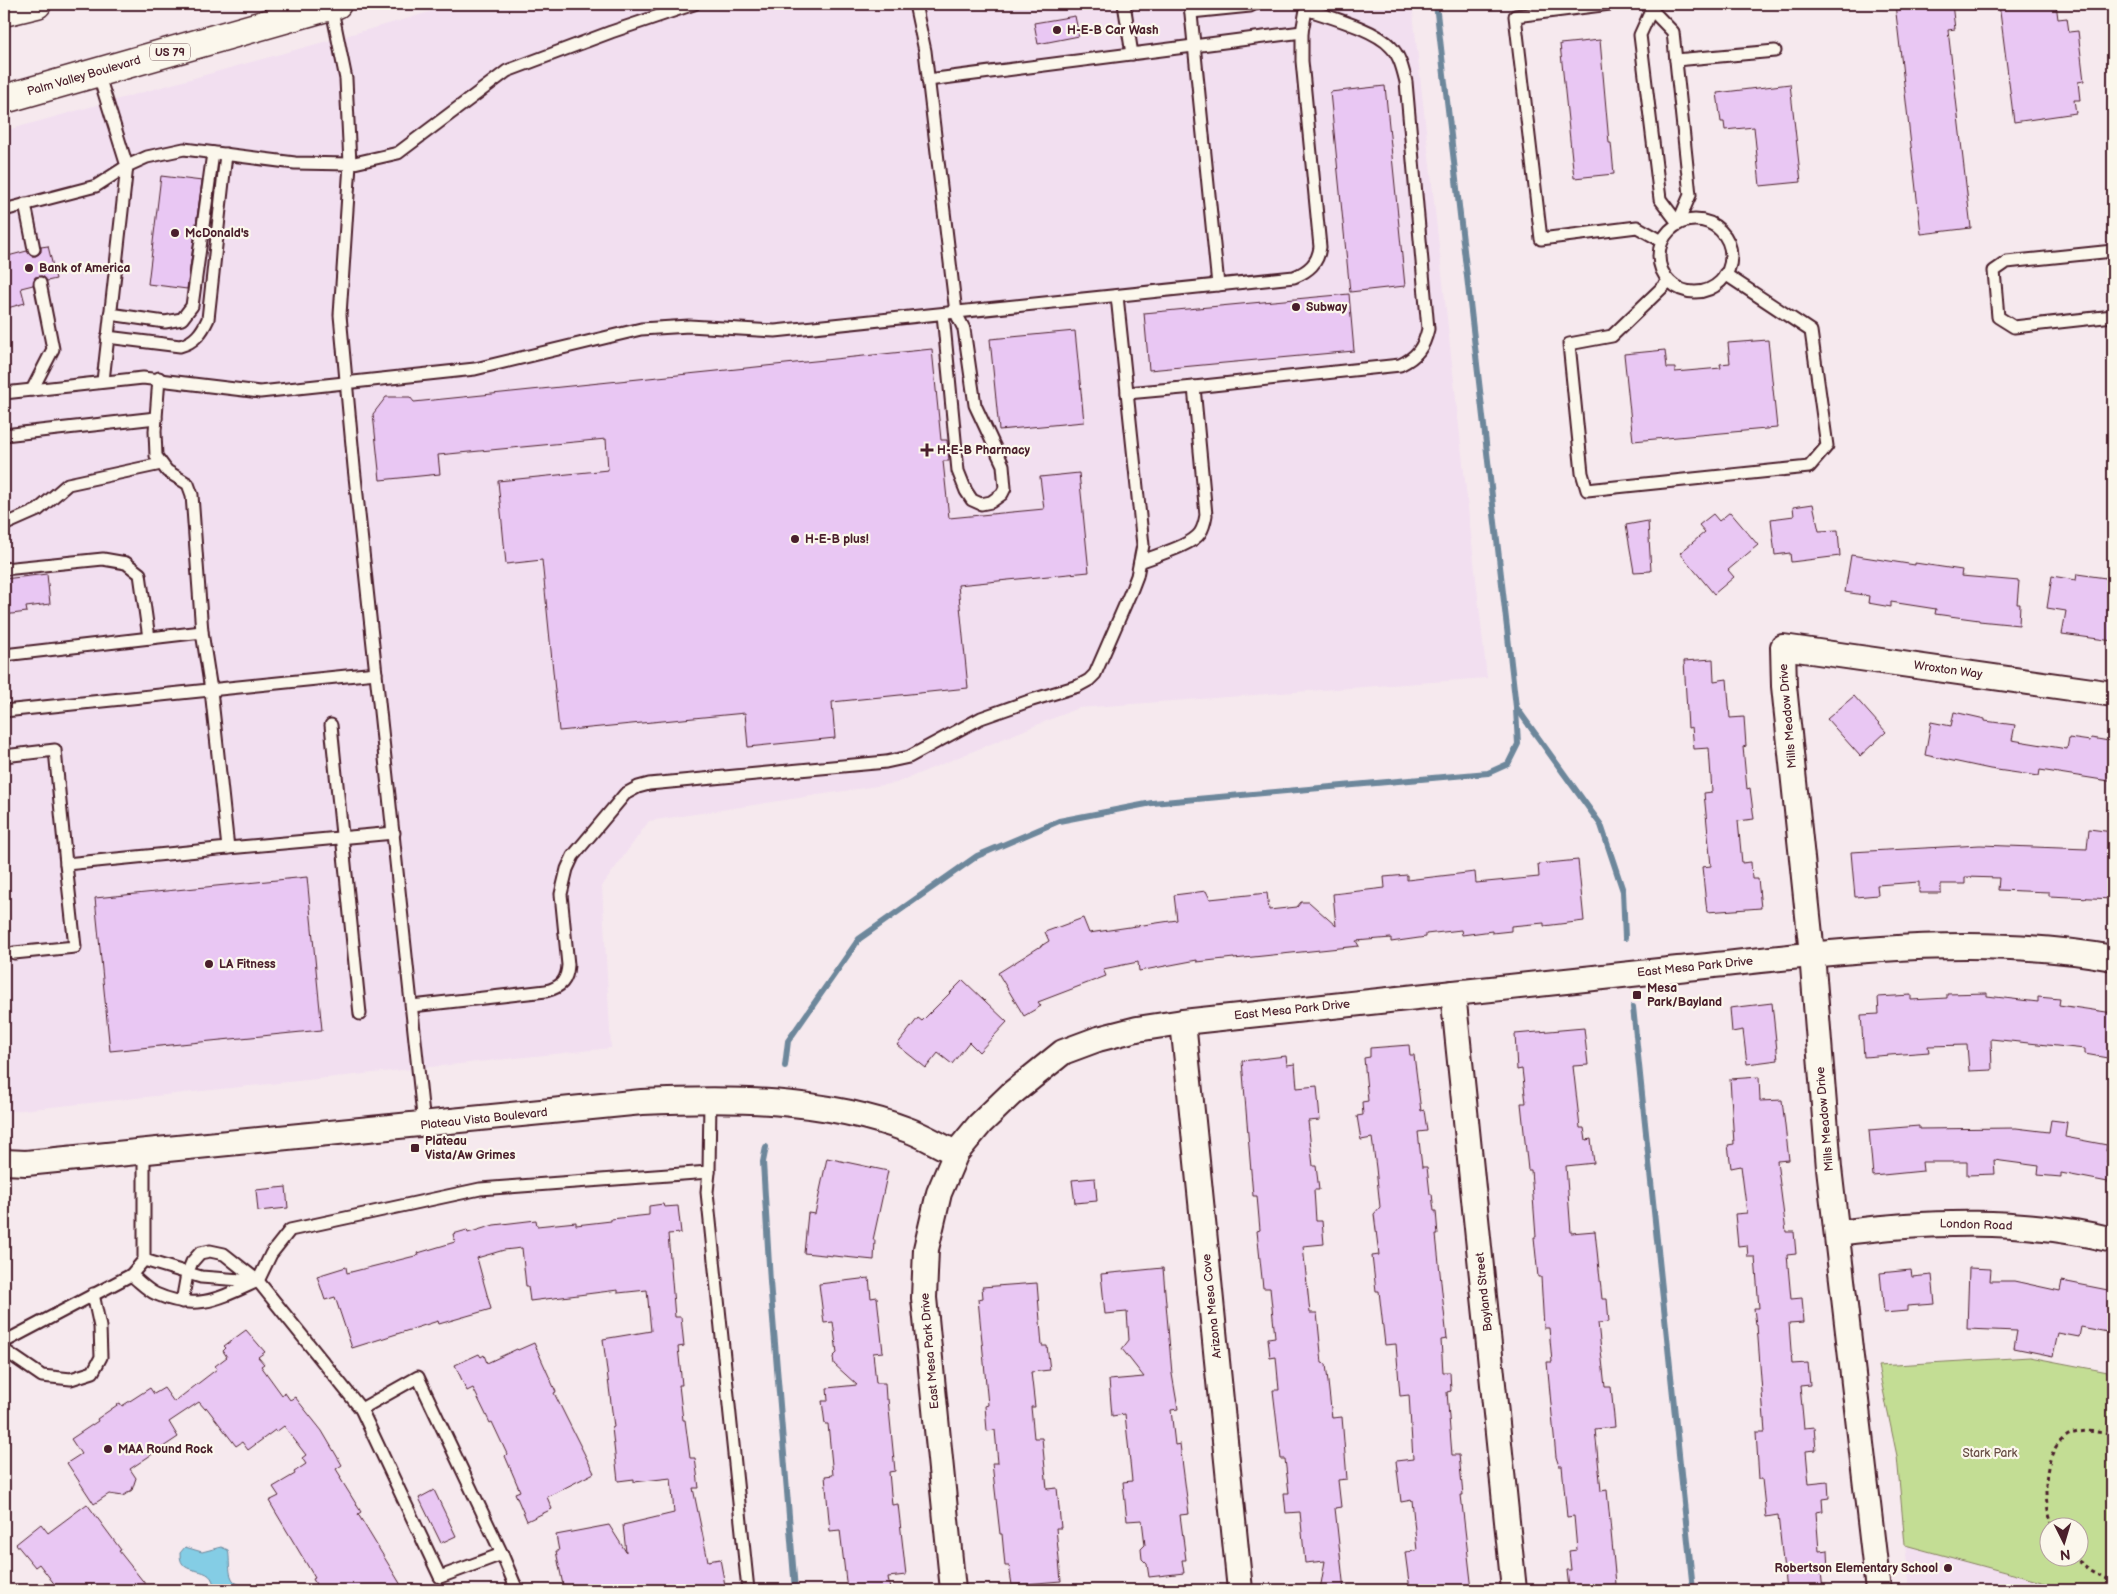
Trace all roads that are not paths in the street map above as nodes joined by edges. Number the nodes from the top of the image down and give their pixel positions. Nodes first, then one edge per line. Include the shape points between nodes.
1 (37, 4) edge
2 (334, 4) edge
3 (694, 4) edge
4 (915, 4) edge
5 (1124, 4) edge
6 (1254, 4) edge
7 (1610, 4) edge
8 (1306, 6) edge
9 (1651, 6) edge
10 (1190, 8) edge
11 (4, 12) edge
12 (1302, 32) junction
13 (1195, 46) junction
14 (1775, 51) dead end
15 (1132, 54) junction
16 (1676, 60) junction
17 (98, 73) junction
18 (928, 80) junction
19 (4, 99) edge
20 (213, 153) junction
21 (226, 154) junction
22 (350, 164) junction
23 (127, 166) junction
24 (25, 204) junction
25 (4, 210) edge
26 (1678, 223) junction
27 (1662, 241) junction
28 (34, 249) dead end
29 (2113, 251) edge
30 (1725, 274) junction
31 (1669, 280) junction
32 (40, 283) dead end
33 (1218, 285) junction
34 (1117, 296) junction
35 (956, 313) junction
36 (110, 314) junction
37 (943, 314) junction
38 (2113, 316) edge
39 (107, 337) junction
40 (159, 378) junction
41 (103, 381) junction
42 (346, 384) junction
43 (1194, 387) junction
44 (32, 390) junction
45 (4, 393) edge
46 (1128, 393) junction
47 (156, 418) junction
48 (4, 434) edge
49 (161, 464) junction
50 (4, 525) edge
51 (1140, 562) junction
52 (4, 570) edge
53 (202, 632) junction
54 (149, 638) junction
55 (1783, 647) joint
56 (4, 654) edge
57 (376, 673) junction
58 (212, 690) junction
59 (2113, 694) edge
60 (4, 711) edge
61 (331, 725) dead end
62 (4, 756) edge
63 (394, 833) junction
64 (342, 837) junction
65 (228, 848) junction
66 (66, 864) junction
67 (14, 953) dead end
68 (1812, 954) junction
69 (2113, 958) edge
70 (1453, 994) junction
71 (412, 1006) junction
72 (360, 1014) dead end
73 (1183, 1022) junction
74 (710, 1099) junction
75 (424, 1125) junction
76 (144, 1150) junction
77 (956, 1153) junction
78 (4, 1162) edge
79 (709, 1172) junction
80 (1838, 1233) junction
81 (2113, 1240) edge
82 (144, 1260) junction
83 (187, 1274) junction
84 (131, 1275) junction
85 (258, 1281) junction
86 (93, 1294) junction
87 (182, 1302) junction
88 (4, 1342) edge
89 (4, 1350) edge
90 (361, 1409) junction
91 (502, 1554) junction
92 (516, 1590) edge
93 (748, 1590) edge
94 (953, 1590) edge
95 (1240, 1590) edge
96 (1514, 1590) edge
97 (1878, 1590) edge

1 - 11 highway
2 - 17 highway, Palm Valley Boulevard / US 79
2 - 22 lane via 346,79
3 - 22 lane via 507,71 398,153
4 - 18 lane
5 - 15 lane
6 - 10 lane
7 - 27 lane via 1515,16 1542,238 1637,227
8 - 12 lane
8 - 43 lane via 1383,39 1403,69 1428,329 1426,339 1421,350 1400,365
9 - 16 lane via 1674,32
9 - 26 lane via 1640,35 1660,199
10 - 13 lane
12 - 13 lane
12 - 33 lane via 1319,256 1310,270 1294,277
13 - 15 lane
13 - 33 lane
14 - 16 lane
15 - 18 lane
16 - 26 lane via 1690,195
17 - 19 highway, Palm Valley Boulevard / US 79
17 - 23 lane
18 - 35 lane
20 - 21 lane
20 - 23 lane via 172,150
20 - 36 lane via 192,306 182,319 165,322
21 - 22 lane via 296,164
21 - 39 lane via 208,319 200,333 188,344 180,346
22 - 42 lane via 340,315
23 - 24 lane via 96,186
23 - 36 lane
24 - 25 lane
24 - 28 lane
26 - 27 lane
26 - 30 lane via 1701,220 1721,231 1730,252
27 - 31 lane via 1660,265
29 - 38 lane via 2007,262 1994,272 1998,317 2014,327
30 - 31 lane via 1708,289 1696,291 1684,290
30 - 31 lane via 1811,331 1827,446 1809,468 1587,490 1582,473 1569,344 1612,336
32 - 44 lane via 53,349
33 - 34 lane
34 - 35 lane
34 - 46 lane
35 - 37 lane
35 - 37 lane via 964,329 974,405 1004,465 1005,488 1002,494 992,502 981,504 972,500 958,471
36 - 39 lane
37 - 42 lane via 775,331 689,326 641,329 475,369
39 - 41 lane
40 - 41 lane
40 - 42 lane via 247,392
40 - 47 lane
41 - 44 lane
42 - 57 lane
43 - 46 lane
43 - 51 lane via 1206,515 1204,525 1199,535 1189,542
44 - 45 lane
46 - 51 lane via 1142,529
47 - 48 lane
47 - 49 lane via 156,456
49 - 50 lane via 68,484 38,510
49 - 53 lane via 188,484 192,495
51 - 71 lane via 1095,674 1089,680 981,718 898,760 638,786 625,794 611,810 573,856 567,869 561,894 568,965 563,983 546,991
52 - 54 lane via 103,560 126,563 140,574
53 - 54 lane
53 - 58 lane
54 - 56 lane
55 - 59 street, Wroxton Way
55 - 68 street, Mills Meadow Drive via 1784,686
57 - 58 lane
57 - 63 lane
58 - 60 lane
58 - 65 lane
61 - 64 lane
62 - 66 lane via 55,750
63 - 64 lane
63 - 71 lane
64 - 65 lane
64 - 72 lane
65 - 66 lane
66 - 67 lane via 76,947
68 - 69 street, East Mesa Park Drive via 1940,945 2012,946
68 - 70 street, East Mesa Park Drive
68 - 80 street, Mills Meadow Drive via 1829,1168
70 - 73 street, East Mesa Park Drive
70 - 96 street, Bayland Street
71 - 75 lane
73 - 77 street, East Mesa Park Drive via 1137,1029 1063,1052 1011,1094
73 - 95 street, Arizona Mesa Cove
74 - 75 street, Plateau Vista Boulevard via 642,1102
74 - 77 street, Plateau Vista Boulevard via 781,1102 851,1112 909,1130
74 - 79 lane
75 - 76 street, Plateau Vista Boulevard
76 - 78 street, Plateau Vista Boulevard via 26,1163
76 - 82 lane
77 - 94 street, East Mesa Park Drive via 936,1202 926,1249 924,1298
79 - 85 lane via 480,1189 290,1230 271,1254
79 - 93 lane via 707,1192
80 - 81 street, London Road via 1943,1223 2049,1229
80 - 97 street, Mills Meadow Drive
82 - 83 lane
82 - 84 lane
83 - 85 lane via 218,1280
83 - 85 lane via 200,1253 210,1251 224,1254
83 - 87 lane
84 - 86 lane
84 - 87 lane via 154,1293
85 - 87 lane via 215,1300
85 - 90 lane
86 - 88 lane
86 - 89 lane via 100,1327 101,1357 93,1372 72,1379 42,1376
90 - 91 lane via 440,1577
90 - 91 lane via 418,1376
91 - 92 lane

